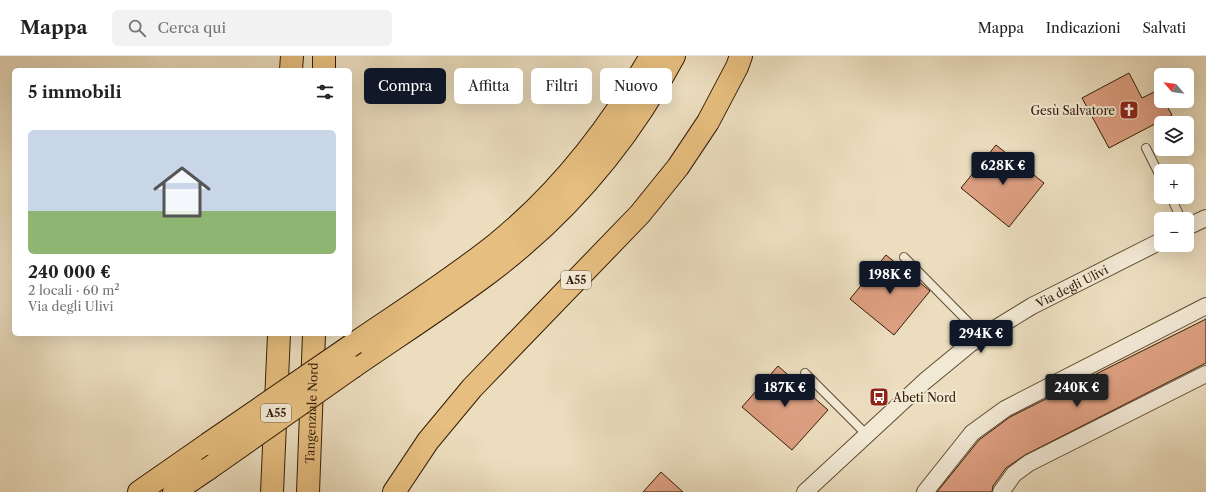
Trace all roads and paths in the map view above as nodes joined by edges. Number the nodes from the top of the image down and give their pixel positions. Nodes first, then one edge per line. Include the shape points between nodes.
1 (292, 56) edge
2 (324, 56) edge
3 (651, 56) edge
4 (674, 56) edge
5 (741, 56) edge
6 (291, 68) edge
7 (324, 68) edge
8 (1146, 148) dead end
9 (1154, 164) edge
10 (1206, 218) edge
11 (1194, 224) edge
12 (1154, 244) edge
13 (904, 257) dead end
14 (1206, 306) edge
15 (279, 336) edge
16 (314, 336) edge
17 (982, 336) junction
18 (805, 373) dead end
19 (1206, 374) edge
20 (867, 435) junction
21 (809, 490) edge
22 (139, 492) edge
23 (174, 492) edge
24 (272, 492) edge
25 (308, 492) edge
26 (394, 492) edge
27 (925, 492) edge
28 (1001, 492) edge

1 - 6 highway
2 - 7 highway
3 - 22 highway, A55, bridge via 620,107 580,159 527,216 495,244 447,280
4 - 23 highway, bridge via 633,124 583,187 555,217 486,275
5 - 26 highway, A55 via 708,122 678,167 640,214 472,388 428,441
8 - 9 lane
10 - 11 street
12 - 17 street, Via degli Ulivi via 1032,306
13 - 17 lane
14 - 27 street via 1005,409 972,433
15 - 24 highway, A55
16 - 25 highway, Tangenziale Nord
17 - 20 street, Via degli Ulivi via 926,381
18 - 20 lane
19 - 28 street via 1029,463 1014,474
20 - 21 street, Via degli Ulivi

